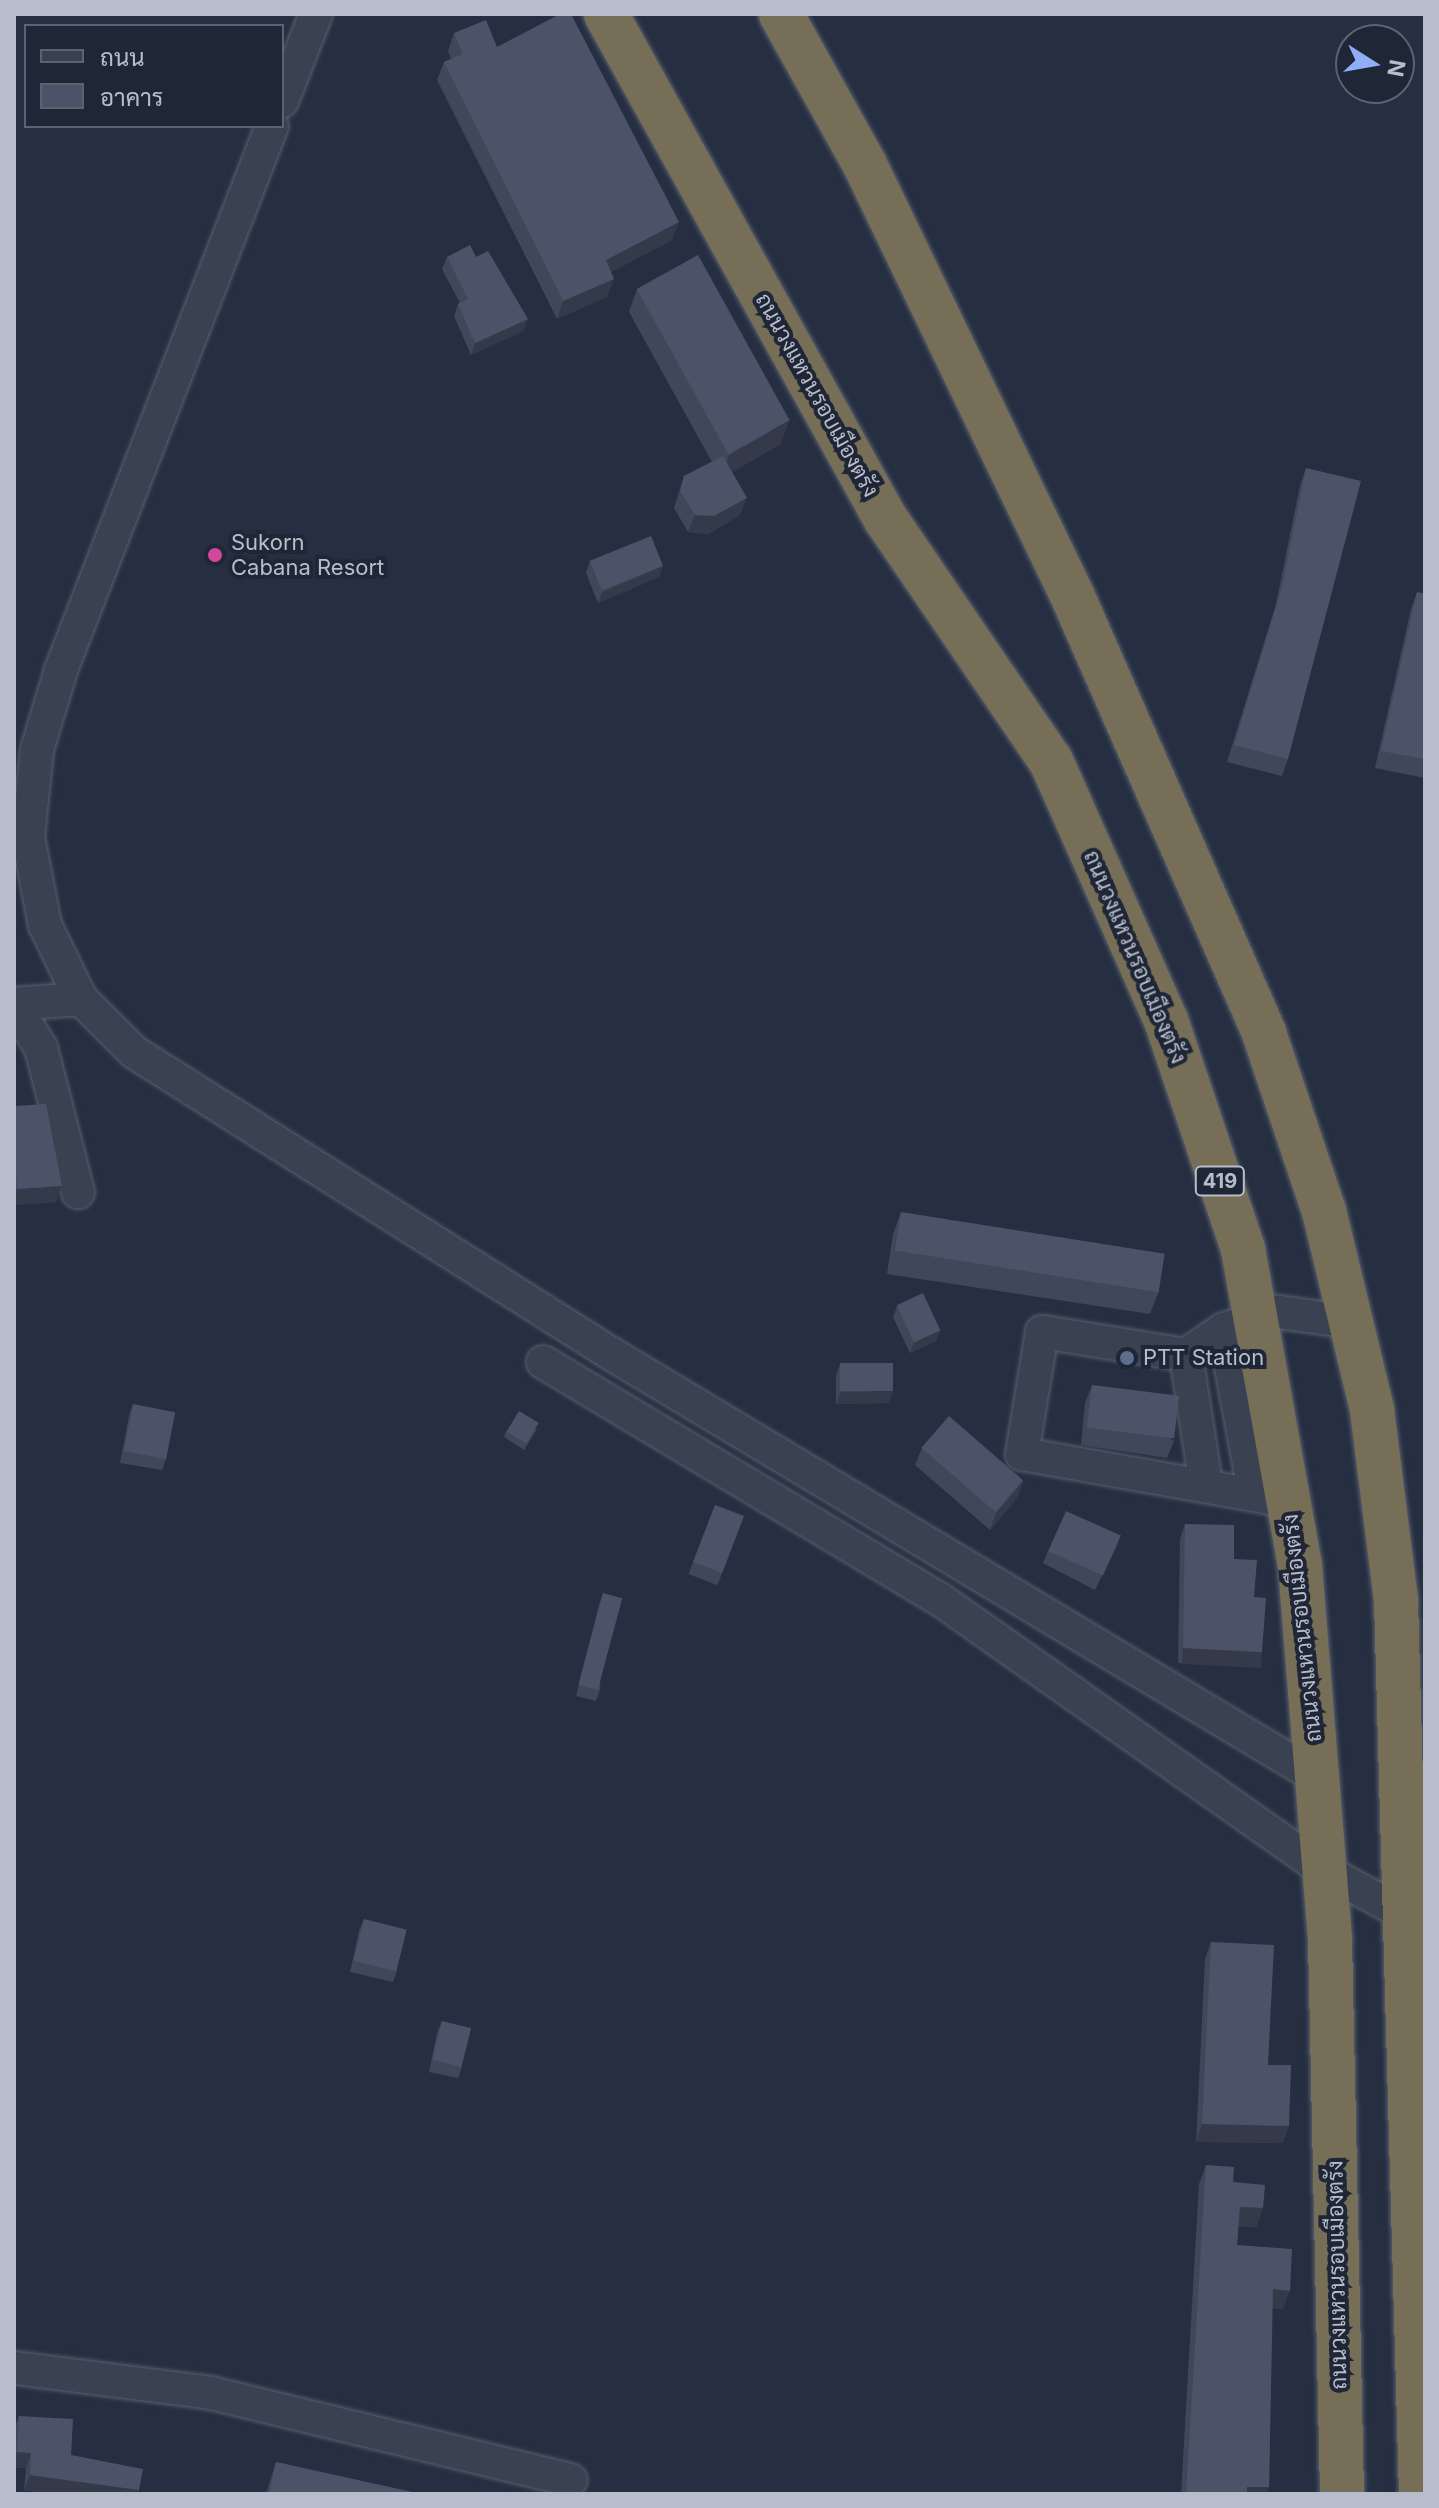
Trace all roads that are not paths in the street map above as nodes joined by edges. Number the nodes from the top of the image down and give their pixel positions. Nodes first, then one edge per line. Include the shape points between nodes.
1 (316, 14) edge
2 (606, 14) edge
3 (781, 14) edge
4 (284, 96) edge
5 (271, 128) edge
6 (81, 999) junction
7 (78, 1192) dead end
8 (1240, 1321) junction
9 (1351, 1322) junction
10 (1186, 1355) junction
11 (543, 1362) dead end
12 (1206, 1484) junction
13 (1272, 1499) junction
14 (1317, 1777) junction
15 (1415, 1824) edge
16 (1322, 1869) junction
17 (1417, 1920) edge
18 (14, 2368) edge
19 (571, 2480) dead end
20 (1342, 2494) edge
21 (1421, 2494) edge

1 - 4 street
2 - 8 highway, ถนนวงแหวนรอบเมืองตรัง / 419 via 885,518 1051,761 1166,1020 1243,1249
3 - 9 highway via 865,165 1065,580 1258,1018 1324,1211
5 - 6 street via 61,670 37,750 28,837 45,925
6 - 7 street via 14,1004 41,1048
6 - 14 street via 134,1052 571,1328
8 - 9 street via 1304,1310
8 - 10 street
8 - 13 highway, ถนนวงแหวนรอบเมืองตรัง / 419
9 - 15 highway via 1372,1410
10 - 12 street
10 - 12 street via 1042,1332 1022,1454
11 - 16 street via 938,1598
12 - 13 street
13 - 14 highway, ถนนวงแหวนรอบเมืองตรัง / 419
14 - 16 highway, ถนนวงแหวนรอบเมืองตรัง / 419
15 - 17 highway
16 - 17 street
16 - 20 highway, ถนนวงแหวนรอบเมืองตรัง / 419
17 - 21 highway
18 - 19 street via 211,2393

